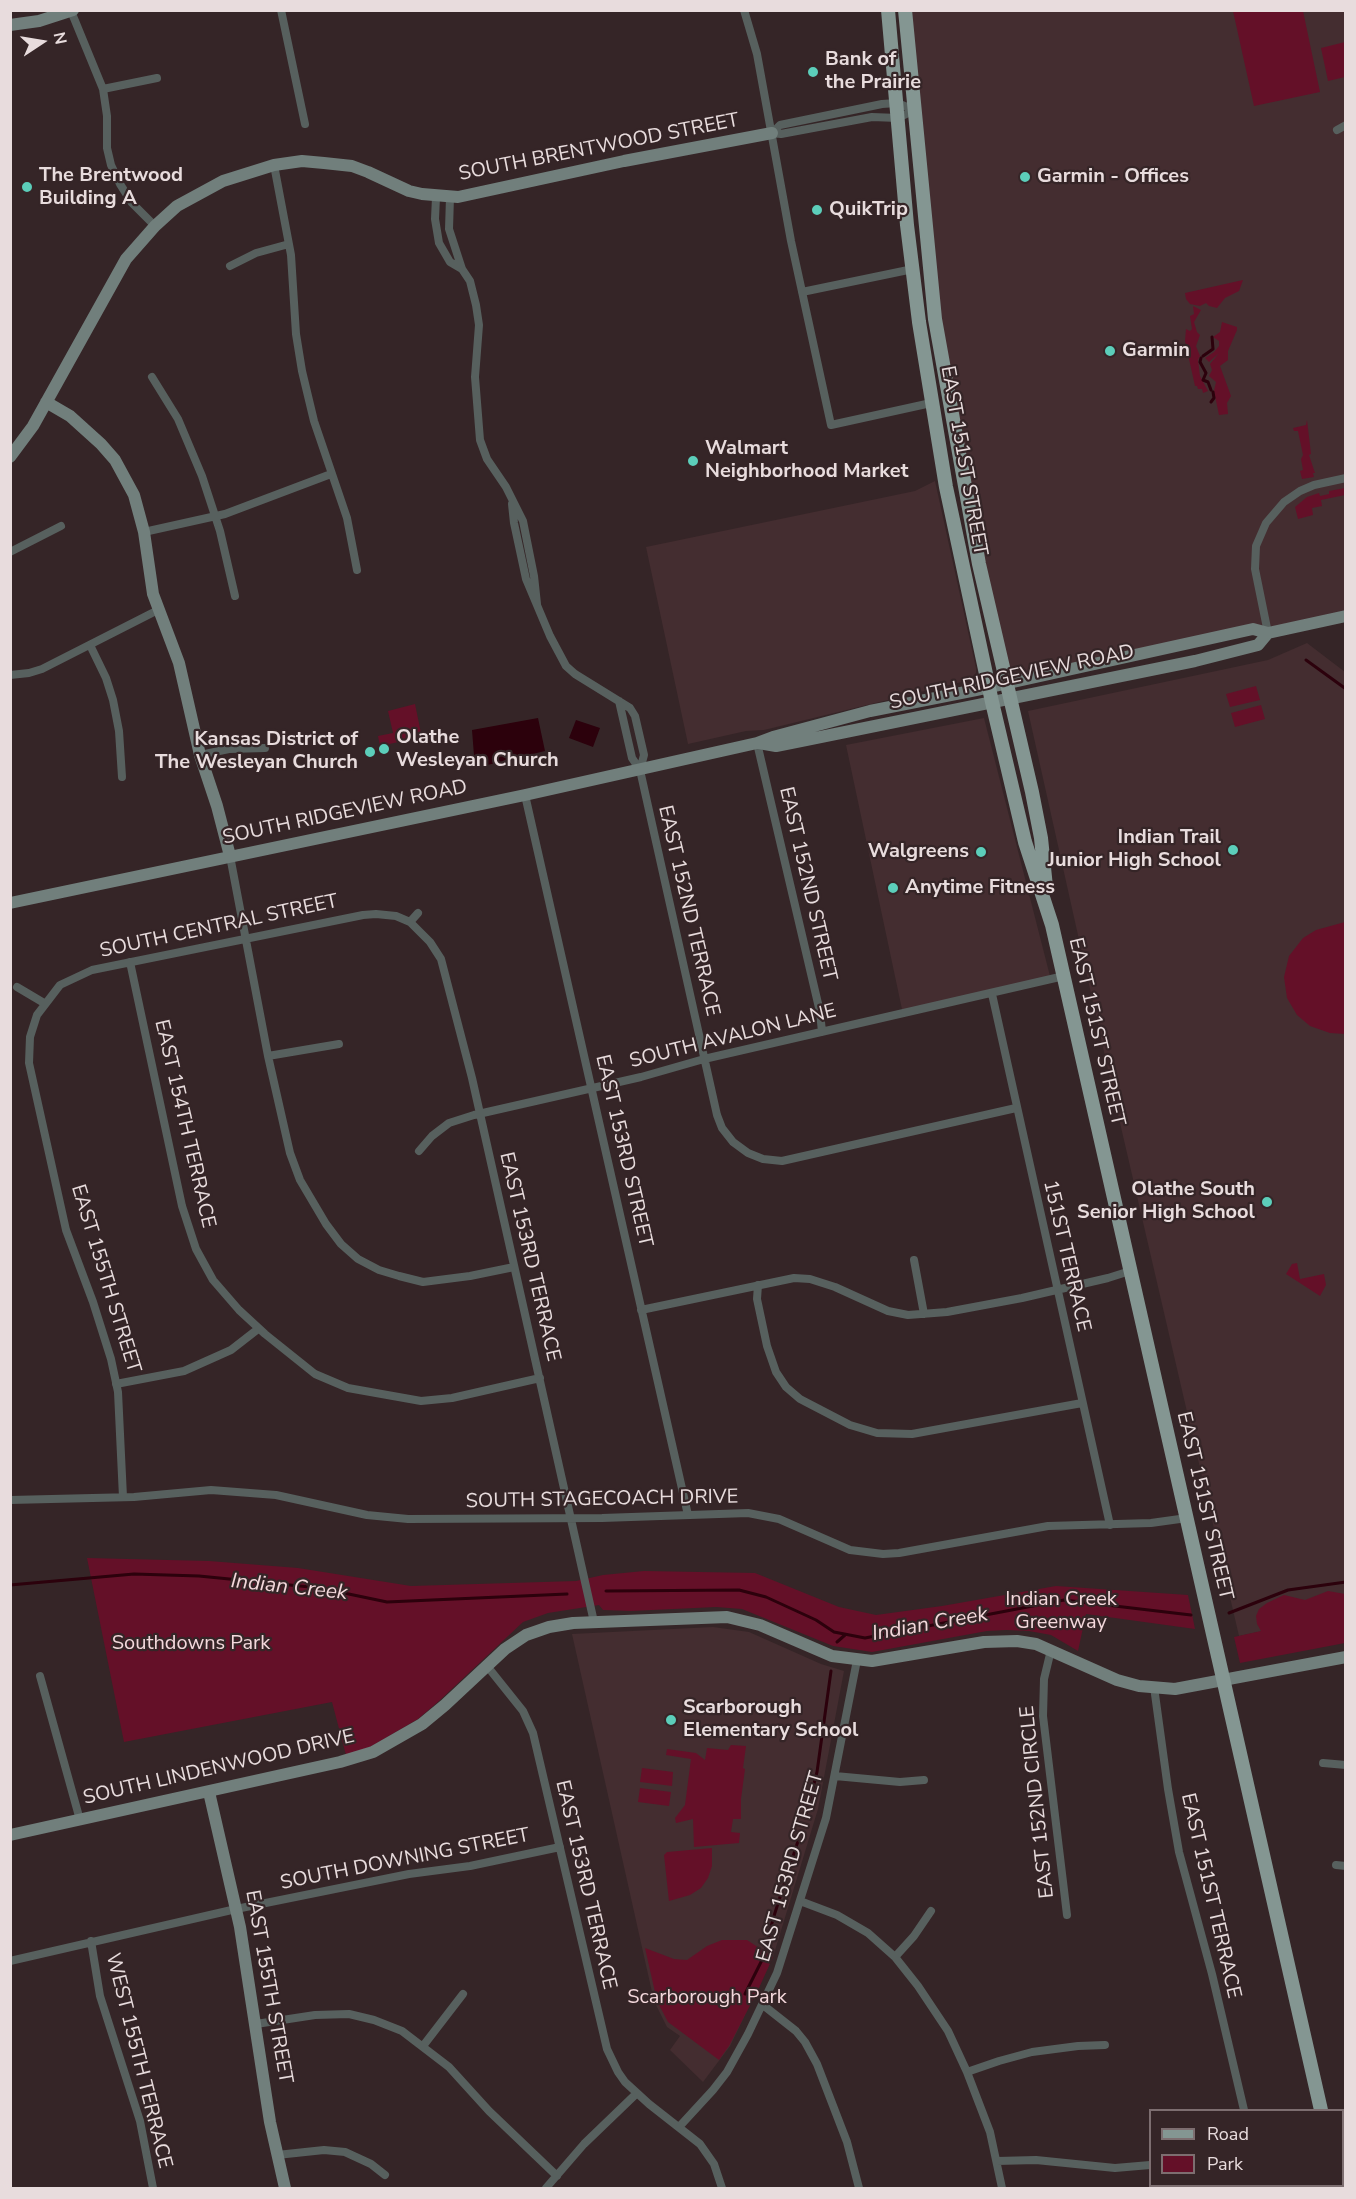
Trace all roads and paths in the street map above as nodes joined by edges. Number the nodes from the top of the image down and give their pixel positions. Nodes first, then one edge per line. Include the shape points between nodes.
1 (281, 10) edge
2 (744, 10) edge
3 (888, 10) edge
4 (905, 10) edge
5 (72, 11) edge
6 (10, 25) edge
7 (157, 78) dead end
8 (103, 89) junction
9 (898, 110) junction
10 (915, 110) junction
11 (305, 124) dead end
12 (1346, 125) edge
13 (1346, 130) edge
14 (772, 133) junction
15 (274, 165) junction
16 (436, 197) junction
17 (450, 197) junction
18 (154, 226) junction
19 (289, 244) junction
20 (230, 266) dead end
21 (462, 269) junction
22 (913, 272) junction
23 (802, 292) junction
24 (152, 377) dead end
25 (948, 391) junction
26 (46, 402) junction
27 (931, 403) junction
28 (10, 458) edge
29 (331, 474) junction
30 (1346, 478) edge
31 (215, 518) junction
32 (61, 526) dead end
33 (144, 532) junction
34 (974, 533) junction
35 (10, 552) edge
36 (357, 570) dead end
37 (235, 596) dead end
38 (158, 610) junction
39 (1346, 616) edge
40 (1268, 633) junction
41 (90, 645) junction
42 (10, 675) edge
43 (1007, 683) junction
44 (988, 687) junction
45 (1010, 698) junction
46 (992, 702) junction
47 (757, 743) junction
48 (266, 748) dead end
49 (200, 755) junction
50 (640, 770) junction
51 (122, 777) dead end
52 (525, 795) junction
53 (230, 856) junction
54 (10, 903) edge
55 (1049, 910) junction
56 (418, 913) dead end
57 (410, 922) junction
58 (245, 938) junction
59 (130, 962) junction
60 (1064, 976) junction
61 (17, 987) dead end
62 (992, 994) junction
63 (44, 1003) junction
64 (822, 1032) junction
65 (339, 1044) dead end
66 (268, 1056) junction
67 (704, 1059) junction
68 (591, 1088) junction
69 (1016, 1108) junction
70 (480, 1114) junction
71 (419, 1151) dead end
72 (914, 1260) dead end
73 (514, 1267) junction
74 (1130, 1271) junction
75 (758, 1285) junction
76 (1056, 1290) junction
77 (641, 1310) junction
78 (924, 1314) junction
79 (258, 1329) junction
80 (540, 1378) junction
81 (116, 1384) junction
82 (1082, 1403) junction
83 (123, 1497) junction
84 (10, 1500) edge
85 (688, 1515) junction
86 (571, 1518) junction
87 (1187, 1518) junction
88 (1110, 1525) junction
89 (594, 1622) junction
90 (1051, 1650) junction
91 (1346, 1657) edge
92 (856, 1660) junction
93 (487, 1666) junction
94 (40, 1676) dead end
95 (1223, 1680) junction
96 (1154, 1687) junction
97 (1323, 1763) dead end
98 (1346, 1765) edge
99 (835, 1776) junction
100 (924, 1780) dead end
101 (209, 1792) junction
102 (80, 1820) junction
103 (10, 1835) edge
104 (560, 1847) junction
105 (1335, 1865) dead end
106 (1346, 1866) edge
107 (800, 1901) junction
108 (236, 1909) junction
109 (931, 1911) dead end
110 (1067, 1914) dead end
111 (91, 1941) junction
112 (895, 1957) junction
113 (10, 1961) edge
114 (463, 1994) dead end
115 (763, 2005) junction
116 (256, 2024) junction
117 (1105, 2045) dead end
118 (423, 2046) junction
119 (967, 2072) junction
120 (637, 2093) junction
121 (1244, 2109) edge
122 (1322, 2109) edge
123 (679, 2127) junction
124 (277, 2155) junction
125 (997, 2161) junction
126 (1149, 2165) edge
127 (385, 2175) dead end
128 (556, 2176) junction
129 (153, 2188) edge
130 (285, 2188) edge
131 (546, 2188) edge
132 (722, 2188) edge
133 (859, 2188) edge
134 (1002, 2188) edge

1 - 11 street
2 - 14 street
3 - 9 main road, EAST 151ST STREET
4 - 10 main road, EAST 151ST STREET
5 - 6 street
5 - 8 street
7 - 8 street
8 - 18 street via 111,165 132,203
9 - 10 street
9 - 10 street
9 - 14 street
9 - 14 street via 870,106 780,125
9 - 22 main road, EAST 151ST STREET
10 - 25 main road, EAST 151ST STREET via 935,319
12 - 13 street via 1337,129
14 - 17 street, SOUTH BRENTWOOD STREET
14 - 23 street
15 - 16 street, SOUTH BRENTWOOD STREET via 302,161 352,166 409,191
15 - 18 street, SOUTH BRENTWOOD STREET via 205,189
15 - 19 street
16 - 17 street, SOUTH BRENTWOOD STREET
16 - 21 street via 439,243 450,262
17 - 21 street via 449,229
18 - 26 street, SOUTH BRENTWOOD STREET via 121,267
19 - 20 street via 256,253
19 - 29 street via 302,371
21 - 50 street, EAST 152ND TERRACE via 470,281 478,325 475,377 480,440 511,497 526,579 566,666 630,708 635,716 644,755
22 - 23 street
22 - 25 main road via 923,292 937,384
22 - 27 main road, EAST 151ST STREET
23 - 27 street via 831,425
24 - 31 street via 187,438
25 - 34 main road, EAST 151ST STREET
26 - 28 street, SOUTH BRENTWOOD STREET
26 - 33 street via 70,416 115,460 134,495
27 - 34 main road via 946,424 963,513
27 - 44 main road, EAST 151ST STREET
29 - 31 street
29 - 36 street via 347,518
30 - 40 street via 1300,491 1266,523 1256,546 1255,569
31 - 33 street
31 - 37 street
32 - 35 street
33 - 38 street
34 - 43 main road, EAST 151ST STREET
38 - 41 street
38 - 49 street via 178,663
39 - 40 street, SOUTH RIDGEVIEW ROAD
40 - 43 street, SOUTH RIDGEVIEW ROAD via 1255,628
40 - 45 street, SOUTH RIDGEVIEW ROAD via 1258,645 1195,661
41 - 42 street via 42,669
41 - 51 street via 113,700
43 - 44 street, SOUTH RIDGEVIEW ROAD
43 - 45 main road, EAST 151ST STREET
44 - 46 main road, EAST 151ST STREET
44 - 47 street, SOUTH RIDGEVIEW ROAD via 870,711
45 - 46 street, SOUTH RIDGEVIEW ROAD
45 - 55 main road, EAST 151ST STREET via 1041,838
46 - 47 street, SOUTH RIDGEVIEW ROAD via 776,746
46 - 55 main road, EAST 151ST STREET via 1025,842
47 - 50 street, SOUTH RIDGEVIEW ROAD
47 - 64 street, EAST 152ND STREET
48 - 49 street via 229,748
49 - 53 street
50 - 52 street, SOUTH RIDGEVIEW ROAD
50 - 67 street, EAST 152ND TERRACE
52 - 53 street, SOUTH RIDGEVIEW ROAD
52 - 68 street, EAST 153RD STREET
53 - 54 street, SOUTH RIDGEVIEW ROAD
53 - 58 street
55 - 60 main road, EAST 151ST STREET
56 - 57 street
57 - 58 street, SOUTH CENTRAL STREET via 396,916 363,915
57 - 70 street, EAST 153RD TERRACE via 441,959
58 - 59 street, SOUTH CENTRAL STREET
58 - 66 street
59 - 63 street, SOUTH CENTRAL STREET via 75,978 60,986
59 - 79 street, EAST 154TH TERRACE via 182,1206 193,1238 213,1280
60 - 62 street, SOUTH AVALON LANE
60 - 74 main road, EAST 151ST STREET
61 - 63 street
62 - 64 street, SOUTH AVALON LANE
62 - 69 street, 151ST TERRACE
63 - 81 street, EAST 155TH STREET via 30,1037 29,1063 66,1230 102,1330
64 - 67 street, SOUTH AVALON LANE
65 - 66 street
66 - 73 street via 300,1180 341,1244 358,1259 379,1270 423,1282
67 - 68 street, SOUTH AVALON LANE
67 - 69 street, EAST 152ND TERRACE via 717,1115 727,1135 748,1153 772,1160
68 - 70 street, SOUTH AVALON LANE
68 - 77 street, EAST 153RD STREET
69 - 76 street, 151ST TERRACE
70 - 71 street, SOUTH AVALON LANE via 449,1124
70 - 73 street, EAST 153RD TERRACE
72 - 78 street
73 - 80 street, EAST 153RD TERRACE
74 - 76 street
74 - 87 main road, EAST 151ST STREET
75 - 77 street
75 - 78 street via 810,1279 888,1311
75 - 82 street via 757,1299 776,1372 800,1399 850,1425 877,1433 912,1434
76 - 78 street
76 - 82 street, 151ST TERRACE
77 - 85 street, EAST 153RD STREET
79 - 80 street, EAST 154TH TERRACE via 315,1374 348,1388 390,1397 421,1401 452,1398
79 - 81 street via 231,1350 184,1371
80 - 86 street, EAST 153RD TERRACE
81 - 83 street, EAST 155TH STREET
82 - 88 street, 151ST TERRACE
83 - 84 street, SOUTH STAGECOACH DRIVE
83 - 86 street, SOUTH STAGECOACH DRIVE via 242,1491 408,1519
85 - 86 street, SOUTH STAGECOACH DRIVE
85 - 88 street, SOUTH STAGECOACH DRIVE via 765,1515 841,1546 883,1554 1048,1526
86 - 89 street, EAST 153RD TERRACE
87 - 88 street, SOUTH STAGECOACH DRIVE
87 - 95 main road, EAST 151ST STREET
89 - 92 street, SOUTH LINDENWOOD DRIVE via 737,1618 832,1656
89 - 93 street, SOUTH LINDENWOOD DRIVE via 549,1627 526,1635
90 - 92 street, SOUTH LINDENWOOD DRIVE via 1036,1644 999,1640 883,1661
90 - 96 street, SOUTH LINDENWOOD DRIVE via 1097,1673
90 - 110 street, EAST 152ND CIRCLE via 1044,1679 1042,1716
91 - 95 street, SOUTH LINDENWOOD DRIVE
92 - 99 street, EAST 153RD STREET
93 - 101 street, SOUTH LINDENWOOD DRIVE via 422,1724 373,1752
93 - 104 street, EAST 153RD TERRACE via 523,1710 533,1733
94 - 102 street
95 - 96 street, SOUTH LINDENWOOD DRIVE via 1175,1689
95 - 122 main road, EAST 151ST STREET
96 - 121 street, EAST 151ST TERRACE via 1179,1852
97 - 98 street
99 - 100 street via 900,1782
99 - 107 street, EAST 153RD STREET
101 - 102 street, SOUTH LINDENWOOD DRIVE
101 - 108 street, EAST 155TH STREET
102 - 103 street, SOUTH LINDENWOOD DRIVE
104 - 108 street, SOUTH DOWNING STREET
104 - 120 street, EAST 153RD TERRACE via 605,2043 618,2072
105 - 106 street
107 - 112 street via 853,1923
107 - 115 street, EAST 153RD STREET
108 - 111 street, SOUTH DOWNING STREET
108 - 116 street, EAST 155TH STREET
109 - 112 street
111 - 113 street, SOUTH DOWNING STREET
111 - 129 street, WEST 155TH TERRACE via 100,1996 140,2121
112 - 119 street via 948,2031
114 - 118 street
115 - 123 street, EAST 153RD STREET via 726,2072
115 - 133 street via 796,2031 818,2064 847,2142
116 - 118 street via 349,2014 402,2031
116 - 124 street, EAST 155TH STREET
117 - 119 street via 1032,2052
118 - 128 street via 449,2067
119 - 125 street
120 - 123 street, EAST 153RD TERRACE
120 - 128 street
123 - 132 street, EAST 153RD TERRACE via 710,2157
124 - 127 street via 345,2152 371,2163
124 - 130 street, EAST 155TH STREET
125 - 126 street via 1036,2160 1115,2168
125 - 134 street
128 - 131 street

